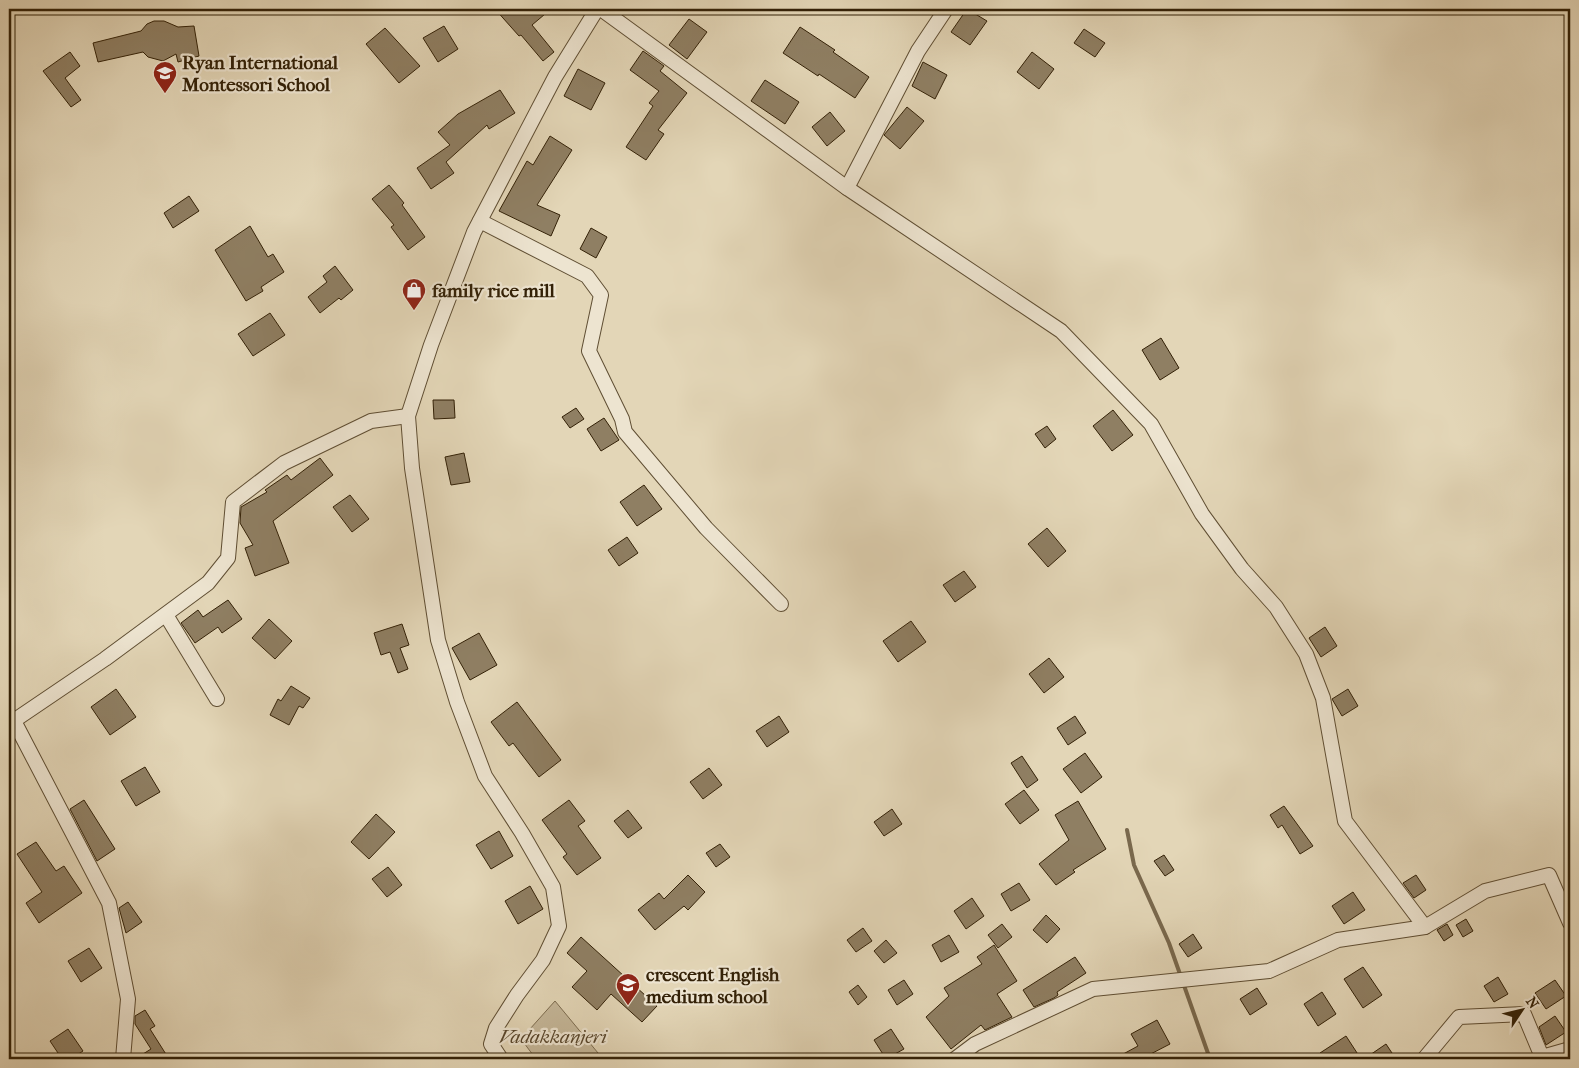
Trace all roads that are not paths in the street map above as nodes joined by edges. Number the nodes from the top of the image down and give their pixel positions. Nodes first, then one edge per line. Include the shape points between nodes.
1 (597, 9) edge
2 (601, 9) edge
3 (946, 9) edge
4 (847, 188) junction
5 (480, 221) junction
6 (408, 416) junction
7 (782, 604) dead end
8 (166, 615) junction
9 (217, 698) dead end
10 (11, 722) edge
11 (1570, 923) edge
12 (1425, 928) junction
13 (1570, 1049) edge
14 (123, 1059) edge
15 (501, 1059) edge
16 (956, 1059) edge
17 (1424, 1059) edge

1 - 5 street via 547,92
2 - 4 street
3 - 4 street via 918,51
4 - 12 street via 1061,331 1151,424 1202,514 1242,569 1276,607 1306,654 1323,698 1345,821
5 - 6 street via 431,345
5 - 7 street via 587,276 600,295 589,351 622,420 624,432 706,528
6 - 8 street via 371,421 293,458 233,502 228,558 208,583
6 - 15 street via 412,468 438,640 485,776 553,887 559,926 544,960 496,1028 491,1044
8 - 9 street
8 - 10 street
10 - 14 street via 109,903 128,999
11 - 12 street via 1549,875 1484,891
12 - 16 street via 1338,940 1269,971 1093,989 975,1044
13 - 17 street via 1542,1057 1524,1014 1459,1018

